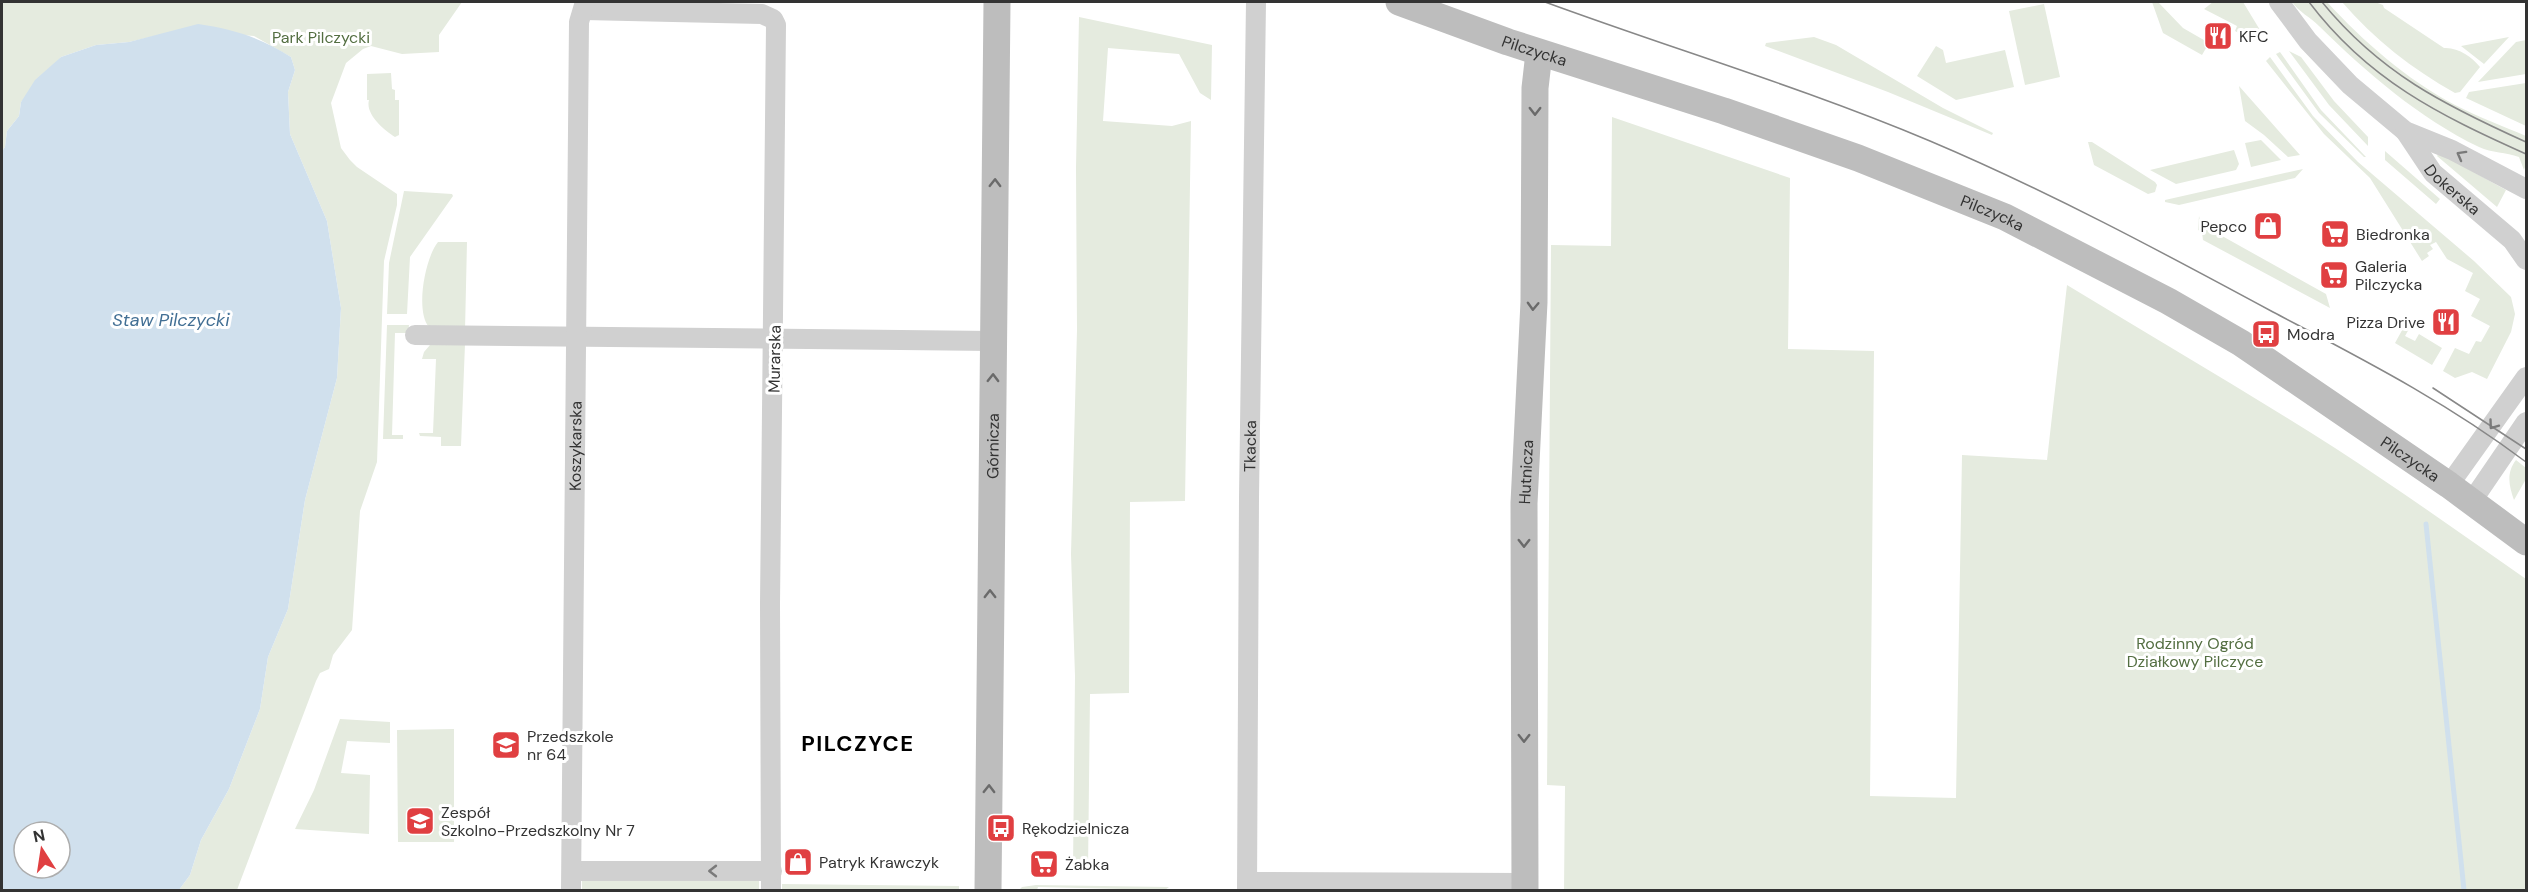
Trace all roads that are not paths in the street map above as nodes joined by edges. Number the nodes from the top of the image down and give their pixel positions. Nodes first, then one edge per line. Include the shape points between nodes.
1 (997, 2) edge
2 (1257, 2) edge
3 (1399, 2) edge
4 (2279, 2) edge
5 (585, 6) edge
6 (1539, 53) junction
7 (2405, 131) junction
8 (2520, 186) edge
9 (2519, 243) edge
10 (2526, 260) edge
11 (415, 335) dead end
12 (575, 338) junction
13 (774, 340) junction
14 (993, 341) junction
15 (2526, 377) edge
16 (2526, 423) edge
17 (2449, 484) junction
18 (2472, 501) junction
19 (2526, 542) edge
20 (572, 871) junction
21 (772, 871) junction
22 (1247, 886) edge
23 (1524, 887) edge
24 (572, 891) edge
25 (771, 891) edge
26 (988, 891) edge

14 -> 1 street, Górnicza
2 - 22 street, Tkacka
3 - 6 street, Pilczycka
4 - 7 street, Dokerska via 2303,34 2368,102
5 - 12 street, Koszykarska via 579,22
5 - 13 street, Murarska via 756,13 773,19 777,38
6 - 17 street, Pilczycka via 1866,160 2005,217 2241,343
6 -> 23 street, Hutnicza via 1535,88 1534,302 1524,502
8 -> 7 street, Dokerska via 2452,150
7 - 9 street, Dokerska via 2433,173
9 - 10 street, Dokerska
11 - 12 street
12 - 13 street
12 - 20 street, Koszykarska
13 - 14 street
13 - 21 street, Murarska
26 -> 14 street, Górnicza
15 -> 17 street
16 - 18 street
17 - 18 street, Pilczycka
18 - 19 street, Pilczycka
21 -> 20 street
20 - 24 street, Koszykarska
21 - 25 street, Murarska
22 - 23 street

